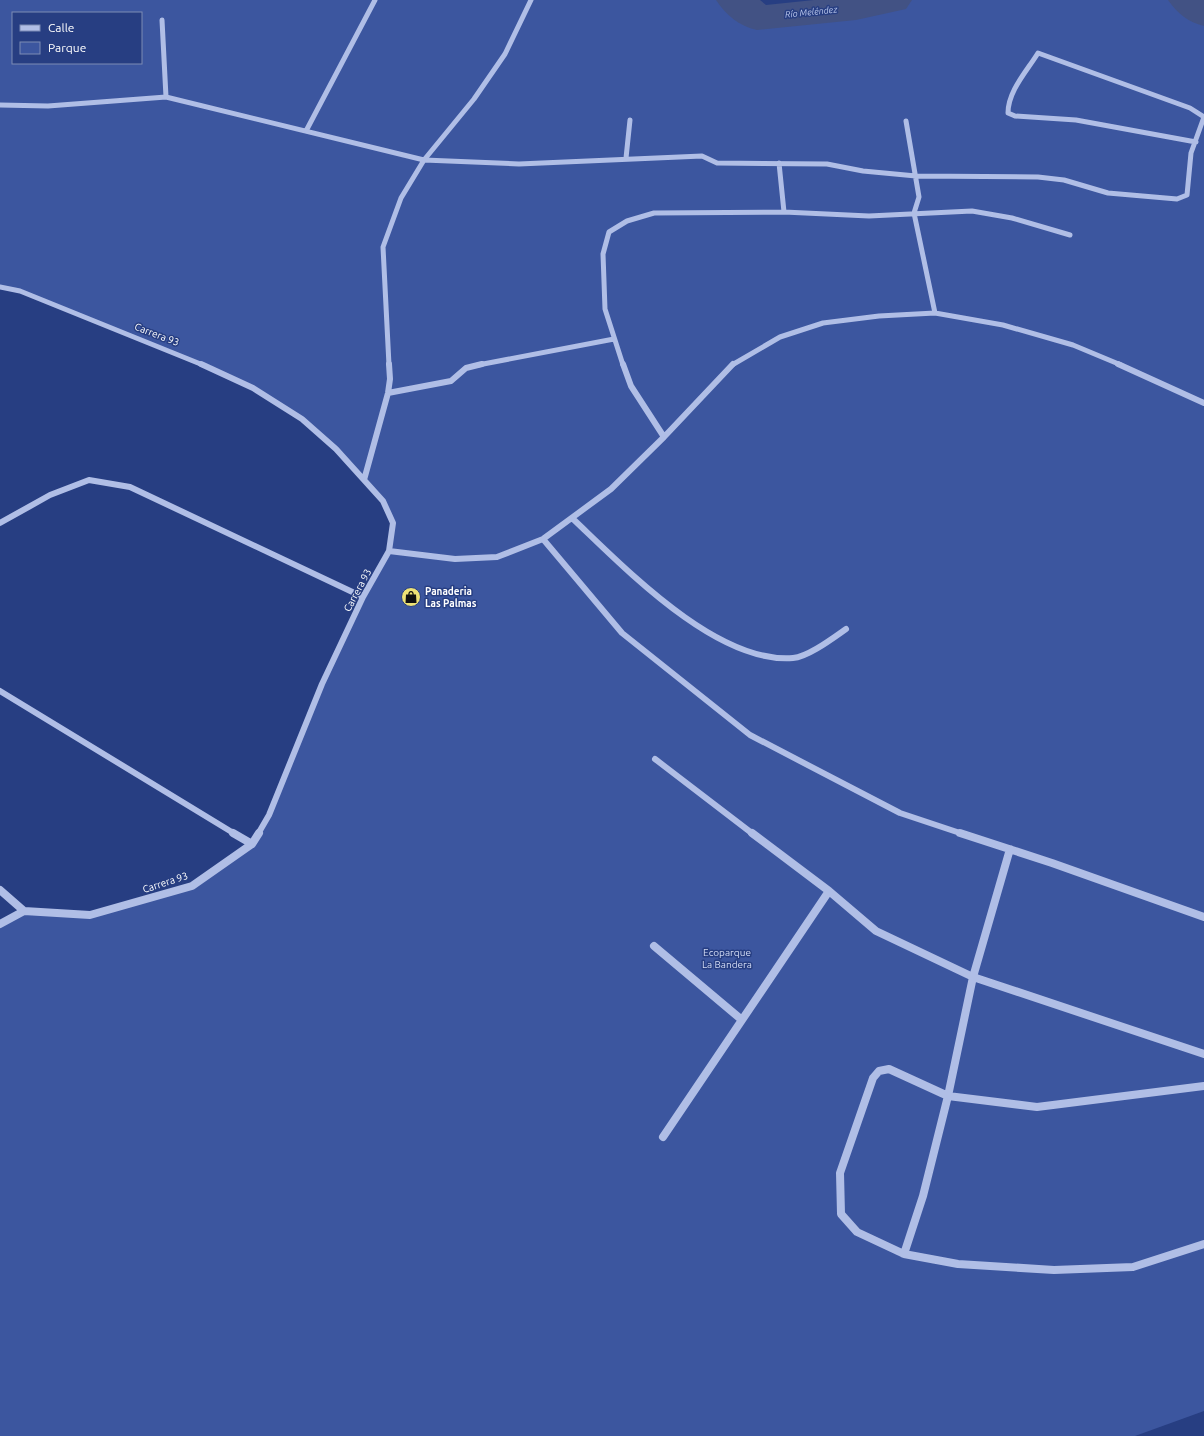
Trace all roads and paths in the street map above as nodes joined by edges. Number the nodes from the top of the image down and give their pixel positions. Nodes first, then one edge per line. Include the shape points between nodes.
1 (375, 0) edge
2 (531, 0) edge
3 (162, 20) dead end
4 (166, 97) junction
5 (0, 106) edge
6 (1204, 117) edge
7 (630, 120) dead end
8 (906, 122) dead end
9 (306, 130) junction
10 (1196, 142) junction
11 (626, 158) junction
12 (424, 160) junction
13 (779, 163) junction
14 (916, 176) junction
15 (784, 212) junction
16 (914, 213) junction
17 (1070, 235) dead end
18 (0, 287) edge
19 (935, 313) junction
20 (614, 339) junction
21 (388, 393) junction
22 (1204, 403) edge
23 (664, 437) junction
24 (364, 480) junction
25 (572, 518) junction
26 (0, 523) edge
27 (543, 539) junction
28 (389, 550) junction
29 (363, 597) junction
30 (846, 629) dead end
31 (0, 691) edge
32 (655, 759) dead end
33 (252, 844) junction
34 (1010, 849) junction
35 (0, 890) edge
36 (830, 891) junction
37 (24, 911) junction
38 (1204, 917) edge
39 (0, 924) edge
40 (654, 946) dead end
41 (973, 977) junction
42 (742, 1020) junction
43 (1204, 1054) edge
44 (1204, 1086) edge
45 (948, 1096) junction
46 (663, 1137) dead end
47 (1204, 1244) edge
48 (904, 1254) junction

1 - 9 street
2 - 12 street via 505,54 474,99
3 - 4 street
4 - 5 street via 48,106
4 - 9 street
6 - 10 street
6 - 10 street via 1190,108 1136,87 1038,53 1007,109 1008,113 1015,116 1076,120
7 - 11 street
8 - 14 street
9 - 12 street
10 - 14 street via 1191,153 1187,195 1177,199 1108,193 1064,180 1038,177
11 - 12 street via 519,164
11 - 13 street via 702,156 717,163
12 - 21 street via 401,198 383,247 390,379
13 - 14 street via 827,164 863,171
13 - 15 street
14 - 16 street via 919,197
15 - 16 street via 869,216
15 - 20 street via 654,213 627,221 609,232 604,254 605,309
16 - 17 street via 972,211 1012,218
16 - 19 street
18 - 24 street, Carrera 93 via 20,291 182,354 253,388 302,419 336,449
19 - 22 street via 1003,325 1073,344
19 - 23 street via 823,323 780,337 735,362
20 - 21 street via 486,363 466,368 451,380
20 - 23 street via 631,386
21 - 24 street
23 - 25 street via 611,489
24 - 28 street, Carrera 93 via 383,501 393,523
25 - 27 street
25 - 30 street via 664,602 717,636 755,654 794,658 835,638
26 - 29 street via 50,495 90,480 130,487
27 - 28 street via 497,557 455,559
27 - 34 street via 622,633 750,735 900,813
28 - 29 street, Carrera 93
29 - 33 street, Carrera 93 via 322,684 270,815
31 - 33 street
32 - 36 street
33 - 37 street, Carrera 93 via 192,886 90,915
34 - 38 street
34 - 41 street
35 - 37 street
36 - 41 street via 876,931
36 - 42 street
37 - 39 street
40 - 42 street
41 - 43 street
41 - 45 street
42 - 46 street
44 - 45 street via 1037,1107
45 - 48 street via 924,1196
45 - 48 street via 889,1069 880,1071 873,1078 840,1173 841,1214 857,1232
47 - 48 street via 1133,1267 1054,1270 958,1264

